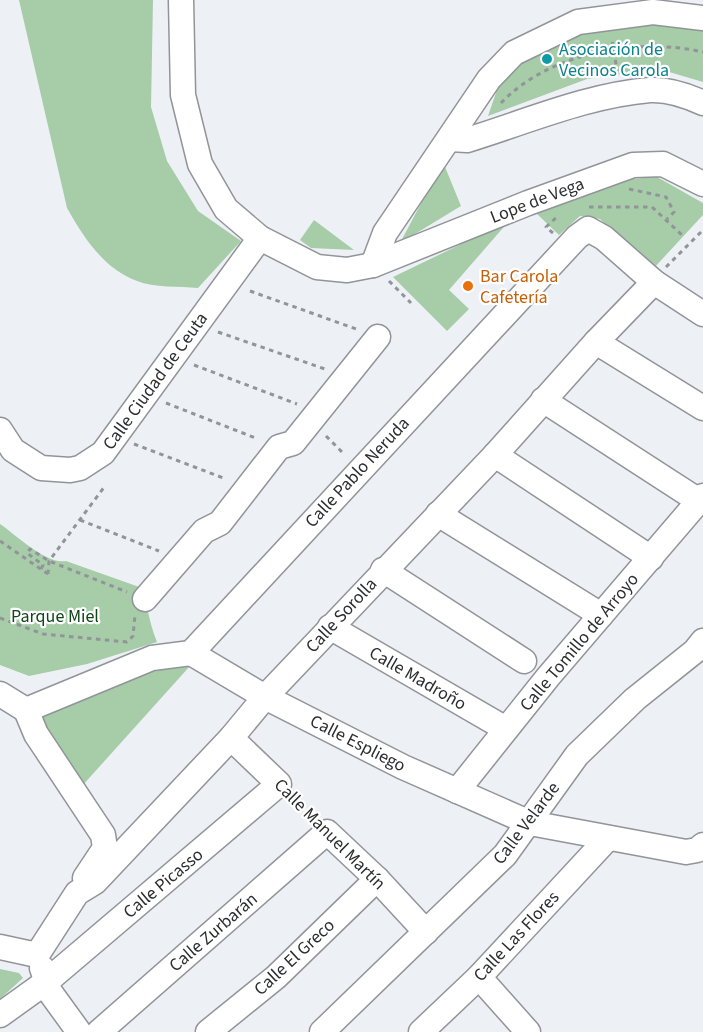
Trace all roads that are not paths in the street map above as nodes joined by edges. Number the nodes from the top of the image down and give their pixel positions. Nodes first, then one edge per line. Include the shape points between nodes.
1 (181, 0) edge
2 (703, 18) edge
3 (703, 103) edge
4 (450, 139) junction
5 (703, 184) edge
6 (260, 238) junction
7 (373, 265) junction
8 (656, 278) junction
9 (703, 314) edge
10 (378, 337) road end
11 (596, 342) junction
12 (543, 400) junction
13 (703, 408) edge
14 (0, 430) edge
15 (495, 455) junction
16 (701, 498) edge
17 (438, 514) junction
18 (651, 558) junction
19 (383, 570) junction
20 (145, 599) road end
21 (601, 615) junction
22 (330, 627) junction
23 (703, 641) edge
24 (191, 652) junction
25 (524, 661) dead end
26 (0, 694) edge
27 (265, 697) junction
28 (26, 710) junction
29 (506, 729) junction
30 (231, 738) junction
31 (279, 784) joint
32 (457, 791) junction
33 (530, 823) junction
34 (327, 832) joint
35 (608, 838) junction
36 (703, 845) edge
37 (377, 879) junction
38 (77, 893) junction
39 (426, 932) junction
40 (0, 947) edge
41 (37, 955) junction
42 (478, 976) junction
43 (46, 982) junction
44 (0, 1015) edge
45 (79, 1032) edge
46 (99, 1032) edge
47 (208, 1032) edge
48 (322, 1032) edge
49 (421, 1032) edge
50 (528, 1032) edge

1 - 6 street, Lope de Vega via 183,95 200,164 226,209
2 - 4 street via 652,12 578,22 514,53 489,79
3 - 4 street via 680,93 651,90 599,99 467,140
4 - 7 street via 385,233
5 - 7 street, Lope de Vega via 663,164 633,165
6 - 7 street, Lope de Vega via 317,267 347,270
6 - 14 street, Calle Ciudad de Ceuta via 103,453 80,468 41,468 13,450
8 - 9 street
8 - 11 street, Calle Sorolla
8 - 24 street, Calle Pablo Neruda via 588,229 577,237
10 - 20 street via 293,443 279,447 220,523 204,531
11 - 12 street, Calle Sorolla
11 - 13 street
12 - 15 street, Calle Sorolla
12 - 16 street
15 - 17 street, Calle Sorolla
15 - 18 street
16 - 18 street, Calle Tomillo de Arroyo
17 - 19 street, Calle Sorolla
17 - 21 street
18 - 21 street, Calle Tomillo de Arroyo
19 - 22 street, Calle Sorolla
19 - 25 street
21 - 29 street, Calle Tomillo de Arroyo
22 - 27 street, Calle Sorolla
22 - 29 street, Calle Madroño
23 - 33 street, Calle Velarde via 577,755
24 - 27 street, Calle Espliego
24 - 28 street via 152,658
26 - 28 street
27 - 30 street, Calle Sorolla
27 - 32 street, Calle Espliego
28 - 38 street via 36,734 103,836 105,848
29 - 32 street, Calle Tomillo de Arroyo
30 - 31 street, Calle Manuel Martín
30 - 38 street, Calle Sorolla via 95,882
31 - 43 street, Calle Picasso
32 - 33 street, Calle Espliego
33 - 35 street, Calle Espliego
33 - 39 street, Calle Velarde via 505,855
34 - 37 street, Calle Manuel Martín
34 - 46 street, Calle Zurbarán
35 - 36 street, Calle Espliego via 686,852
35 - 42 street, Calle Las Flores
37 - 39 street, Calle Manuel Martín
37 - 47 street, Calle El Greco via 276,977
38 - 41 street, Calle Sorolla
39 - 48 street, Calle Velarde
40 - 41 street
41 - 43 street
42 - 49 street, Calle Las Flores
42 - 50 street
43 - 44 street, Calle Picasso
43 - 45 street

